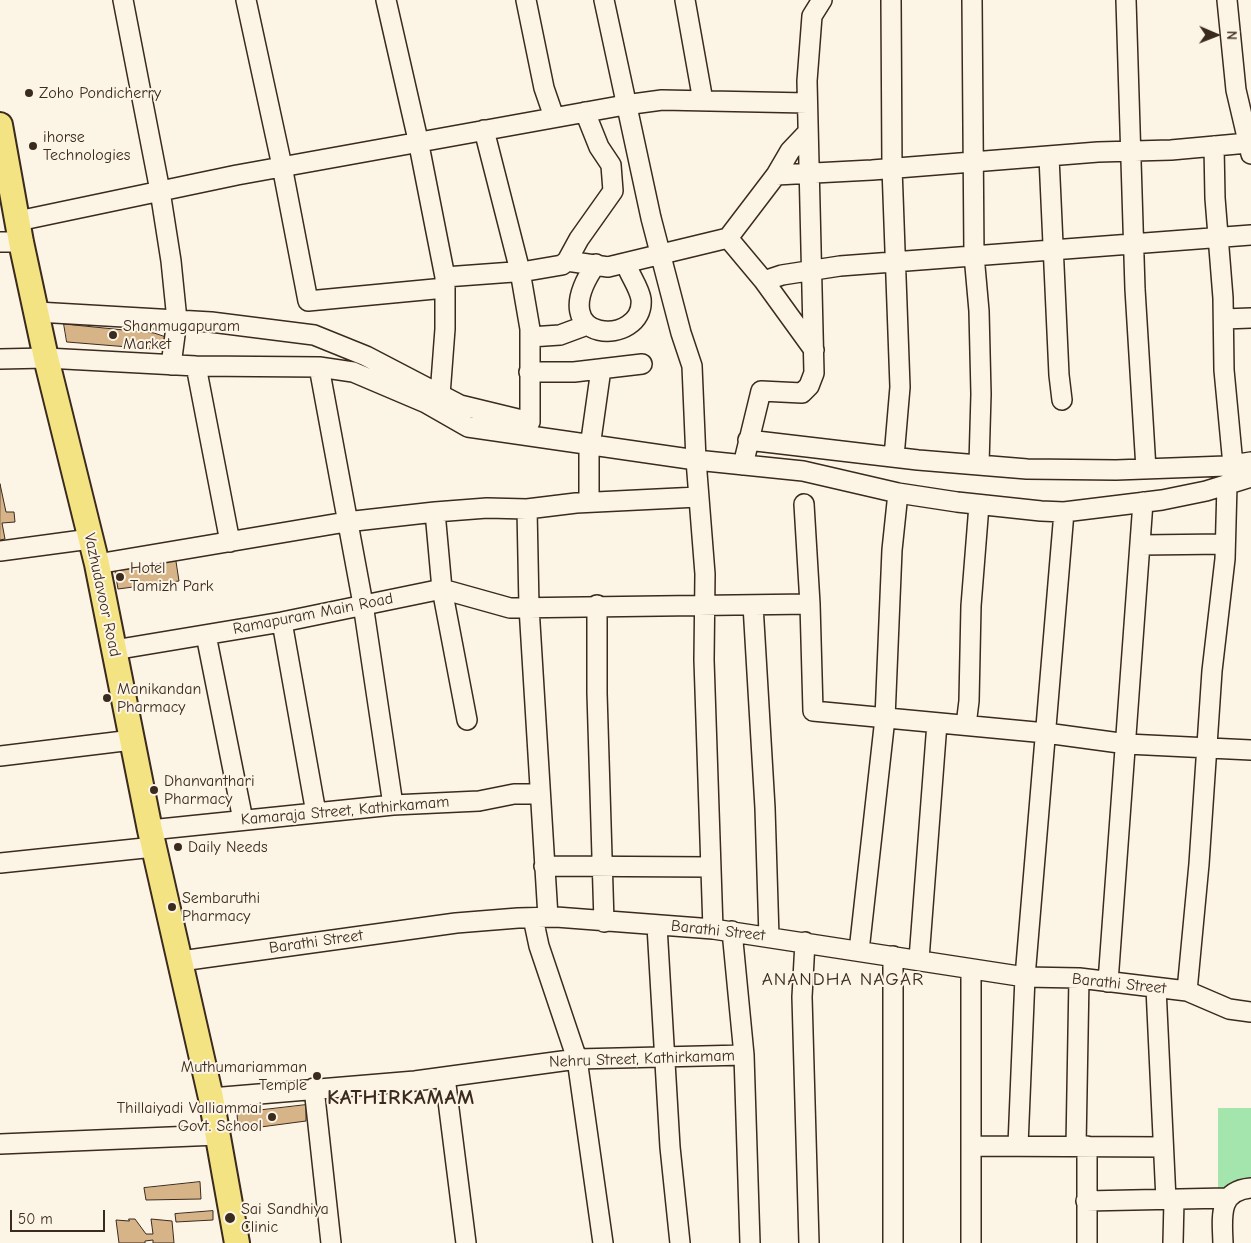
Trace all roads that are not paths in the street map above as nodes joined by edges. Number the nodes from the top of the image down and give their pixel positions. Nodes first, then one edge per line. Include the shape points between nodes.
1 (123, 0) edge
2 (246, 0) edge
3 (386, 0) edge
4 (526, 0) edge
5 (604, 0) edge
6 (685, 0) edge
7 (822, 0) edge
8 (890, 0) edge
9 (972, 0) edge
10 (1126, 0) edge
11 (1228, 0) edge
12 (704, 101) junction
13 (807, 103) junction
14 (626, 105) junction
15 (585, 112) junction
16 (554, 117) junction
17 (0, 125) edge
18 (484, 130) junction
19 (808, 132) junction
20 (418, 140) junction
21 (1214, 146) junction
22 (1250, 148) edge
23 (1132, 152) junction
24 (1049, 157) junction
25 (974, 162) junction
26 (282, 166) junction
27 (892, 168) junction
28 (810, 173) junction
29 (776, 175) junction
30 (160, 191) junction
31 (13, 235) edge
32 (1251, 235) edge
33 (1220, 237) junction
34 (728, 238) junction
35 (1134, 244) junction
36 (1054, 249) junction
37 (660, 255) junction
38 (974, 255) junction
39 (567, 261) junction
40 (895, 262) junction
41 (596, 264) junction
42 (626, 264) junction
43 (813, 268) junction
44 (520, 271) junction
45 (764, 281) junction
46 (445, 283) junction
47 (37, 312) junction
48 (1224, 318) junction
49 (1251, 318) edge
50 (177, 320) junction
51 (587, 325) junction
52 (530, 337) junction
53 (814, 350) junction
54 (46, 358) junction
55 (0, 360) edge
56 (642, 364) dead end
57 (171, 365) junction
58 (196, 366) junction
59 (319, 367) junction
60 (601, 369) junction
61 (529, 372) junction
62 (440, 395) junction
63 (1062, 400) dead end
64 (748, 440) junction
65 (590, 444) junction
66 (894, 457) junction
67 (696, 460) junction
68 (979, 464) junction
69 (1242, 464) edge
70 (743, 465) junction
71 (1146, 469) junction
72 (1251, 477) edge
73 (1227, 485) junction
74 (898, 492) junction
75 (698, 497) junction
76 (589, 502) junction
77 (1143, 502) junction
78 (804, 504) dead end
79 (979, 505) junction
80 (527, 508) junction
81 (435, 512) junction
82 (1064, 512) junction
83 (346, 522) junction
84 (90, 539) junction
85 (230, 542) junction
86 (1225, 544) junction
87 (1141, 546) junction
88 (0, 551) edge
89 (97, 564) junction
90 (442, 589) junction
91 (363, 604) junction
92 (706, 604) junction
93 (810, 604) junction
94 (597, 605) junction
95 (753, 605) junction
96 (530, 607) junction
97 (282, 622) junction
98 (206, 635) junction
99 (114, 650) junction
100 (885, 718) junction
101 (467, 720) dead end
102 (937, 723) junction
103 (966, 725) junction
104 (1046, 733) junction
105 (132, 740) junction
106 (1127, 744) junction
107 (1208, 747) junction
108 (1251, 750) edge
109 (0, 756) edge
110 (540, 794) junction
111 (393, 805) junction
112 (316, 812) junction
113 (243, 820) junction
114 (152, 839) junction
115 (0, 863) edge
116 (544, 866) junction
117 (602, 867) junction
118 (710, 867) junction
119 (540, 918) junction
120 (604, 922) junction
121 (657, 926) junction
122 (713, 929) junction
123 (732, 931) junction
124 (769, 937) junction
125 (805, 942) junction
126 (859, 951) junction
127 (893, 956) junction
128 (919, 960) junction
129 (181, 961) junction
130 (971, 969) junction
131 (1025, 977) junction
132 (1079, 978) junction
133 (1108, 982) junction
134 (1156, 988) junction
135 (1187, 991) junction
136 (1251, 1012) edge
137 (744, 1055) junction
138 (663, 1058) junction
139 (576, 1059) junction
140 (445, 1077) junction
141 (314, 1088) junction
142 (211, 1098) junction
143 (218, 1135) junction
144 (0, 1144) edge
145 (1018, 1145) junction
146 (972, 1146) junction
147 (1082, 1146) junction
148 (1162, 1147) junction
149 (1251, 1188) edge
150 (1227, 1198) junction
151 (1170, 1200) junction
152 (1086, 1201) junction
153 (237, 1243) edge
154 (331, 1243) edge
155 (466, 1243) edge
156 (603, 1243) edge
157 (680, 1243) edge
158 (750, 1243) edge
159 (809, 1243) edge
160 (893, 1243) edge
161 (971, 1243) edge
162 (1086, 1243) edge
163 (1173, 1243) edge
164 (1223, 1243) edge

1 - 30 street
2 - 26 street
3 - 20 street
4 - 16 street via 544,88
5 - 14 street
6 - 12 street
7 - 13 street via 812,16 809,32
8 - 27 street
9 - 25 street
10 - 23 street
11 - 22 street via 1236,90
12 - 13 street
12 - 14 street via 662,100
13 - 19 street
14 - 15 street
14 - 37 street
15 - 16 street
15 - 39 street via 599,147 611,166 613,191 579,238
16 - 18 street
17 - 31 main road, Vazhudavoor Road
18 - 20 street
18 - 44 street
19 - 28 street
19 - 29 street via 790,151
20 - 26 street
20 - 46 street
21 - 22 street
21 - 23 street
21 - 33 street
23 - 24 street
23 - 35 street
24 - 25 street
24 - 36 street
25 - 27 street
25 - 38 street
26 - 30 street
26 - 46 street via 308,301
27 - 28 street
27 - 40 street
28 - 29 street
28 - 43 street
29 - 34 street
30 - 31 street
30 - 50 street
31 - 47 main road, Vazhudavoor Road
32 - 33 street
33 - 35 street
33 - 48 street
34 - 37 street
34 - 45 street
35 - 36 street
35 - 71 street
36 - 38 street
36 - 63 street
37 - 42 street
37 - 67 street via 692,366
38 - 40 street
38 - 68 street via 980,363
39 - 41 street
39 - 44 street via 562,265
40 - 43 street
40 - 66 street via 900,386
41 - 42 street via 608,267
41 - 51 street via 580,292 580,311
42 - 51 street via 641,299 636,318 618,330 598,330
43 - 45 street
43 - 53 street
44 - 46 street
44 - 52 street
45 - 53 street
46 - 62 street
47 - 50 street
47 - 54 main road, Vazhudavoor Road
48 - 49 street
48 - 69 street via 1224,370
50 - 57 street
50 - 62 street via 314,335 366,356
51 - 52 street via 560,335
52 - 61 street
53 - 64 street via 814,374 802,393 761,391
54 - 55 street
54 - 57 street
54 - 84 main road, Vazhudavoor Road
56 - 60 street
57 - 58 street
58 - 59 street
58 - 85 street
59 - 65 street via 353,372 426,403 468,427
59 - 83 street
60 - 61 street
60 - 65 street
61 - 62 street via 530,422 460,405
64 - 66 street
64 - 70 street
65 - 67 street
65 - 76 street
66 - 68 street
67 - 70 street
67 - 75 street
68 - 71 street via 1066,471
69 - 71 street
70 - 74 street via 803,472
72 - 73 street
73 - 77 street
73 - 86 street
74 - 79 street
74 - 100 street via 892,550
75 - 76 street
75 - 92 street
76 - 80 street
77 - 82 street
77 - 87 street
78 - 93 street
79 - 82 street
79 - 103 street
80 - 81 street
80 - 96 street
81 - 83 street
81 - 90 street
82 - 104 street
83 - 85 street
83 - 91 street
84 - 88 street
84 - 89 main road, Vazhudavoor Road
85 - 89 street
86 - 87 street
86 - 107 street
87 - 106 street
89 - 99 main road, Vazhudavoor Road
90 - 91 street, Ramapuram Main Road
90 - 96 street, Ramapuram Main Road via 510,608
90 - 101 street
91 - 97 street, Ramapuram Main Road
91 - 111 street
92 - 94 street, Ramapuram Main Road
92 - 95 street, Ramapuram Main Road
92 - 118 street via 704,660
93 - 95 street, Ramapuram Main Road
93 - 100 street via 813,711
94 - 96 street, Ramapuram Main Road
94 - 117 street
95 - 124 street
96 - 110 street
97 - 98 street, Ramapuram Main Road
97 - 112 street
98 - 99 street, Ramapuram Main Road
98 - 113 street
99 - 105 main road, Vazhudavoor Road
100 - 102 street
100 - 126 street
102 - 103 street
102 - 128 street
103 - 104 street
104 - 106 street
104 - 131 street
105 - 109 street
105 - 114 main road, Vazhudavoor Road
106 - 107 street
106 - 133 street
107 - 108 street
107 - 135 street
110 - 111 street, Kamaraja Street, Kathirkamam
110 - 116 street
111 - 112 street, Kamaraja Street, Kathirkamam
112 - 113 street, Kamaraja Street, Kathirkamam
113 - 114 street, Kamaraja Street, Kathirkamam
114 - 115 street, Kamaraja Street, Kathirkamam
114 - 129 main road, Vazhudavoor Road
116 - 117 street
116 - 119 street
117 - 118 street
117 - 120 street
118 - 122 street
119 - 120 street, Barathi Street
119 - 129 street, Barathi Street via 456,923
119 - 139 street via 539,946
120 - 121 street, Barathi Street
121 - 122 street, Barathi Street
121 - 138 street
122 - 123 street, Barathi Street
123 - 124 street, Barathi Street
123 - 137 street
124 - 125 street, Barathi Street
125 - 126 street, Barathi Street
125 - 159 street via 802,997
126 - 127 street, Barathi Street
127 - 128 street, Barathi Street
127 - 160 street
128 - 130 street, Barathi Street
129 - 142 main road, Vazhudavoor Road
130 - 131 street, Barathi Street
130 - 146 street
131 - 132 street, Barathi Street
131 - 145 street
132 - 133 street, Barathi Street
132 - 147 street
133 - 134 street, Barathi Street
134 - 135 street, Barathi Street
134 - 148 street
135 - 136 street, Barathi Street via 1229,1009
137 - 138 street, Nehru Street, Kathirkamam
137 - 158 street
138 - 139 street, Nehru Street, Kathirkamam
138 - 157 street
139 - 140 street, Nehru Street, Kathirkamam
139 - 156 street
140 - 141 street, Nehru Street, Kathirkamam
140 - 155 street
141 - 142 street, Nehru Street, Kathirkamam
141 - 154 street
142 - 143 main road, Vazhudavoor Road
143 - 144 street
143 - 153 main road, Vazhudavoor Road
145 - 146 street
145 - 147 street
146 - 161 street
147 - 148 street
147 - 152 street
148 - 151 street
149 - 150 street via 1232,1192
150 - 151 street
150 - 164 street
151 - 152 street
151 - 163 street
152 - 162 street

